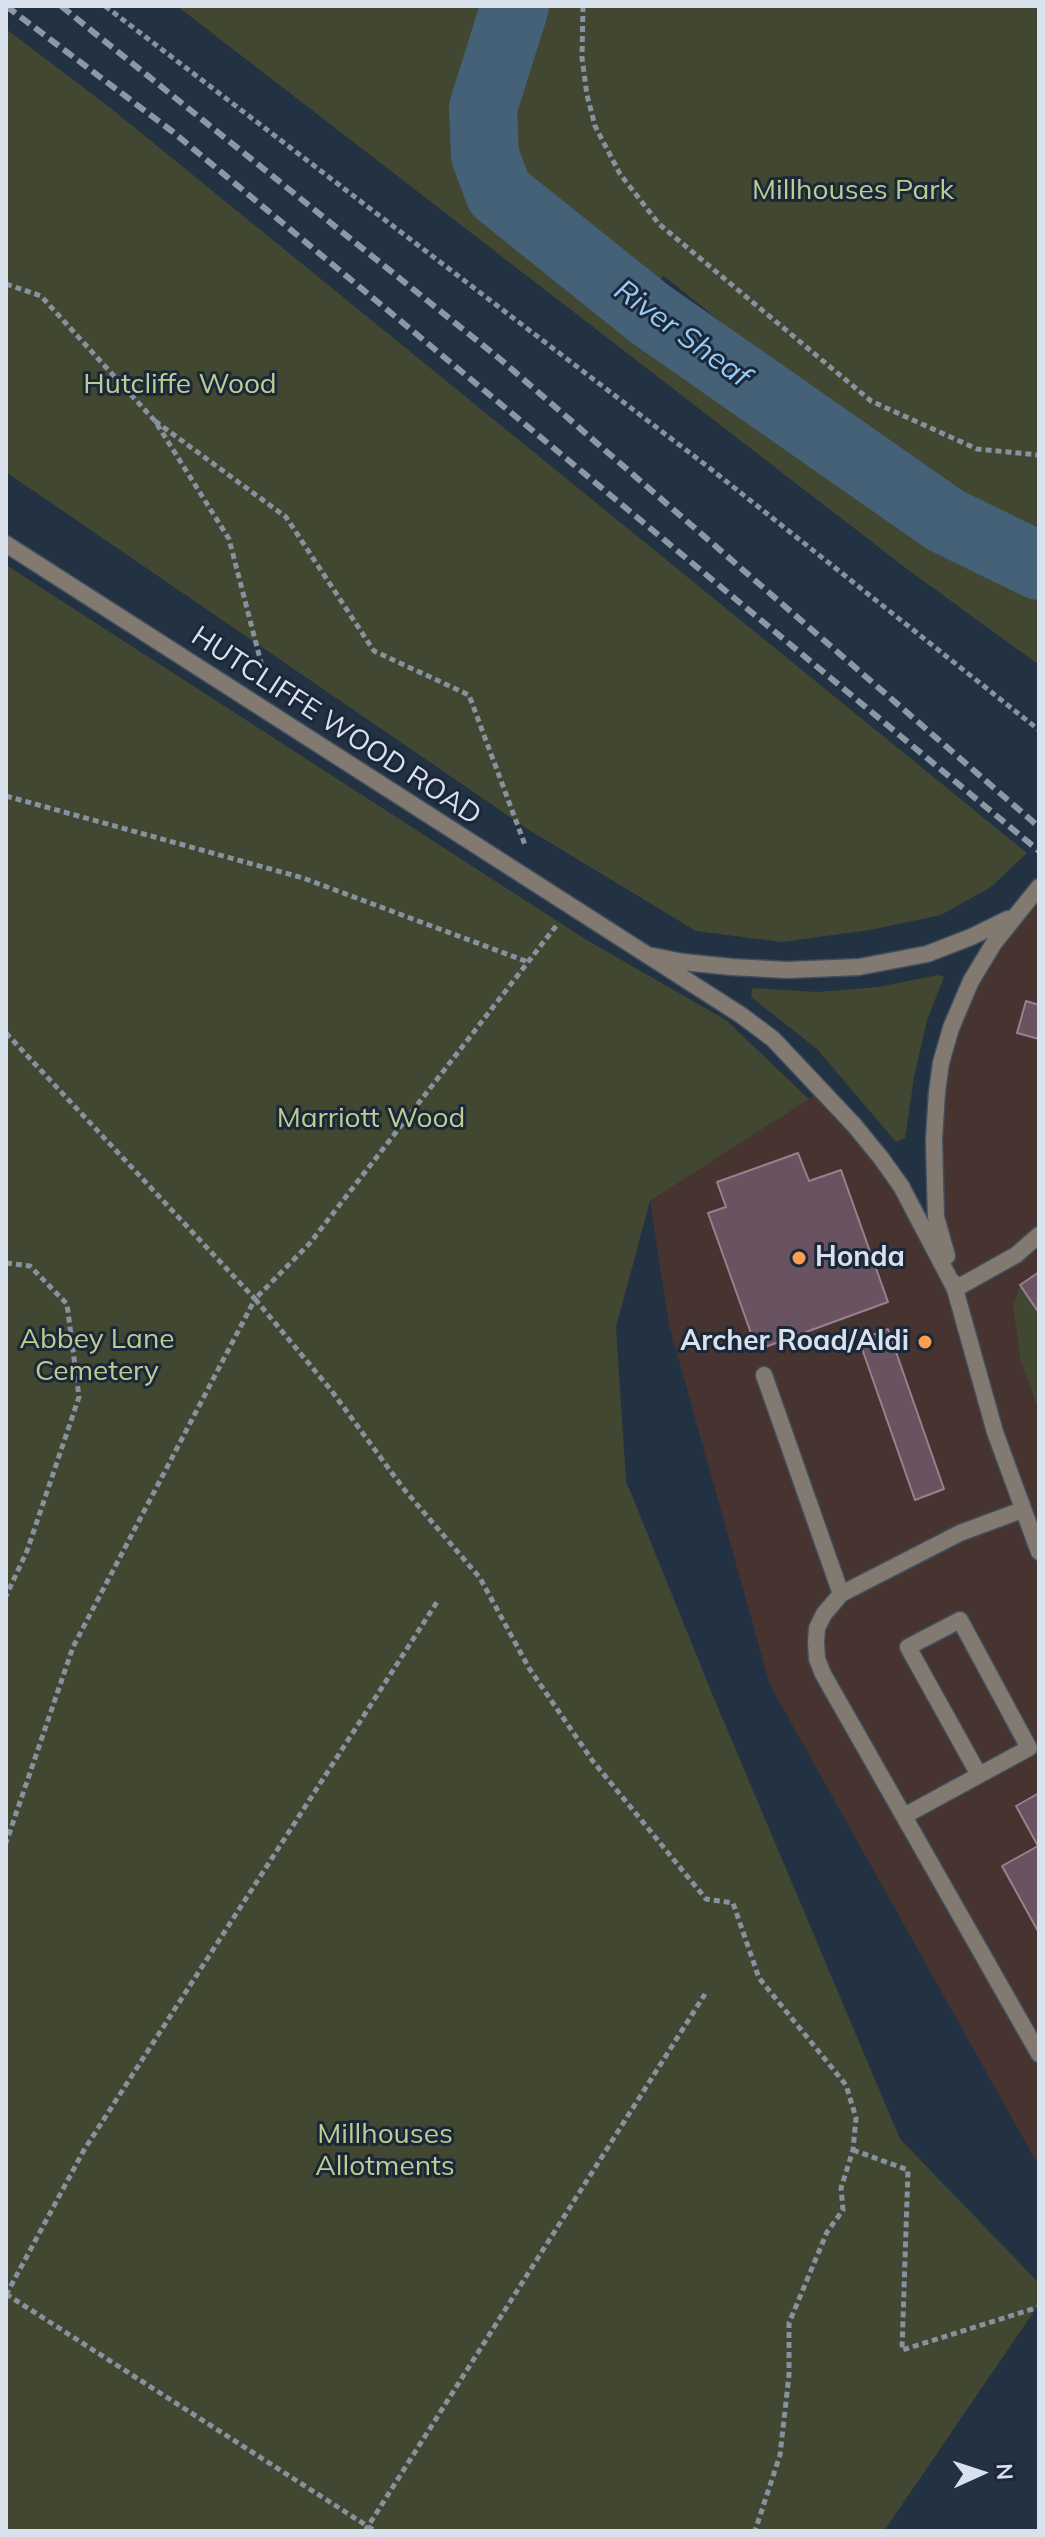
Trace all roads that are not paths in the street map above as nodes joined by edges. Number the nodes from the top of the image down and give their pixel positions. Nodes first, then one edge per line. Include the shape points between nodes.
1 (6, 544) edge
2 (1039, 887) edge
3 (1016, 914) junction
4 (639, 952) junction
5 (1039, 1235) edge
6 (955, 1289) junction
7 (764, 1375) dead end
8 (1022, 1510) junction
9 (1039, 1552) edge
10 (841, 1594) junction
11 (979, 1775) junction
12 (904, 1816) junction
13 (1039, 2054) edge

1 - 4 street, HUTCLIFFE WOOD ROAD
2 - 3 street
3 - 4 street, HUTCLIFFE WOOD ROAD via 927,954 859,967 732,967
3 - 6 street via 971,981 941,1063 934,1140 936,1217
4 - 6 street, HUTCLIFFE WOOD ROAD via 741,1015 797,1062 901,1186
5 - 6 street via 1016,1255
6 - 8 street
7 - 10 street
8 - 9 street
8 - 10 street via 960,1533
10 - 12 street via 817,1628 817,1659
11 - 11 street via 1029,1748 960,1620 908,1647
11 - 12 street
12 - 13 street

